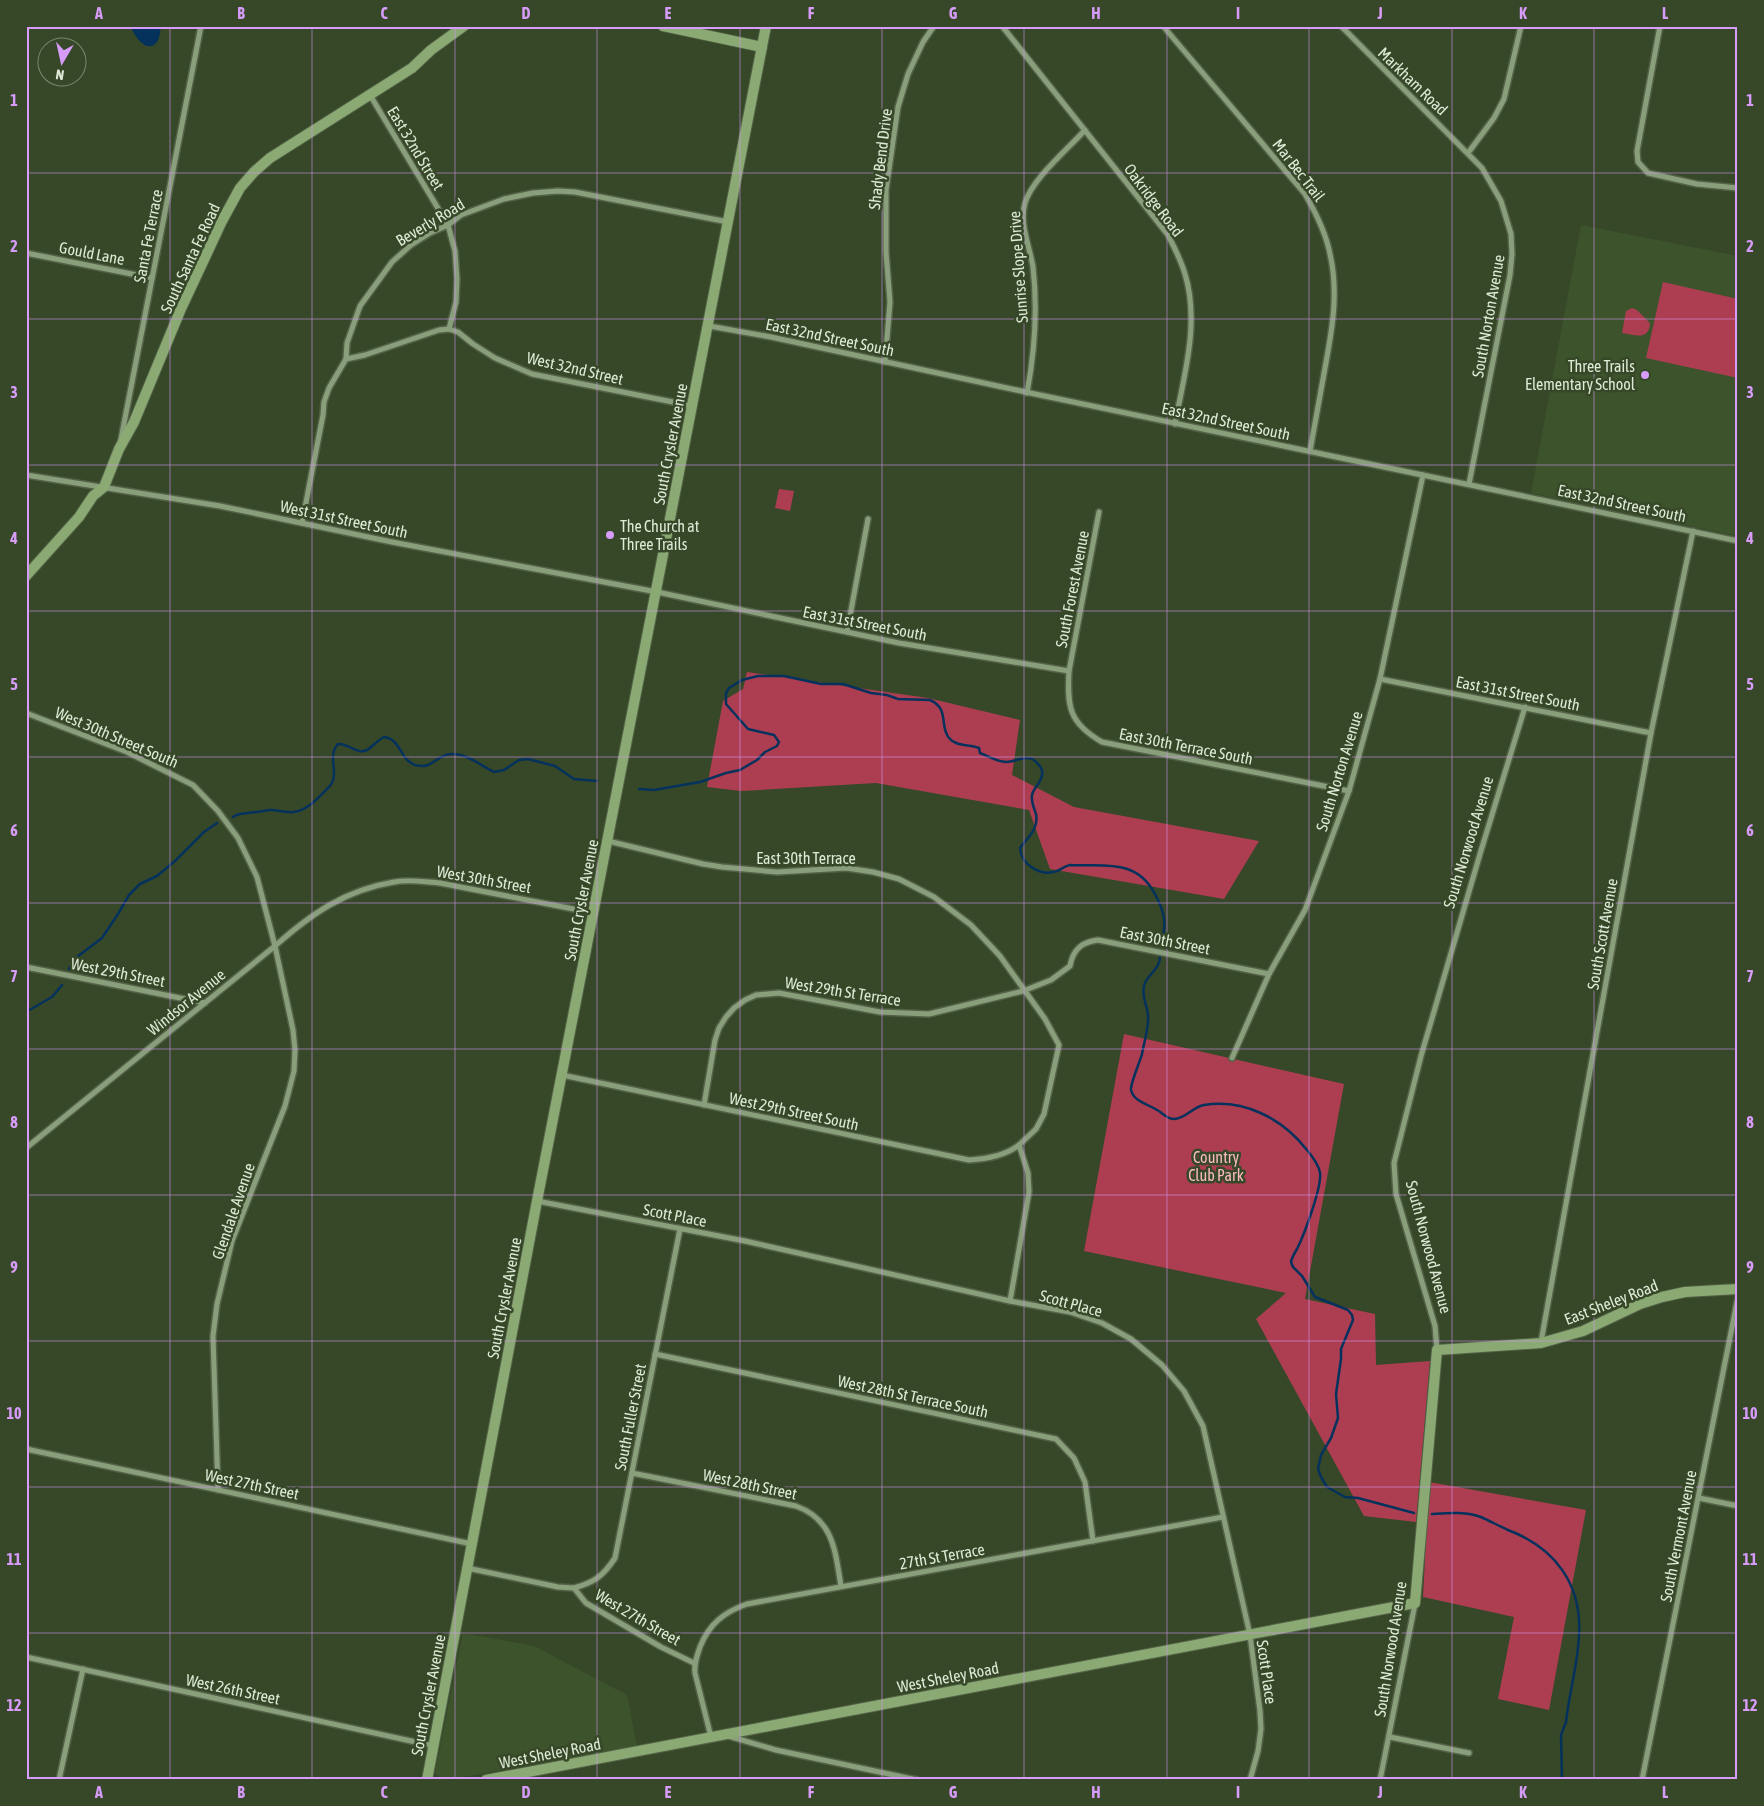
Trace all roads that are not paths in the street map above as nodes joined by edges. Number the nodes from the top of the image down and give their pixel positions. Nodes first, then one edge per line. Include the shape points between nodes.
1 (201, 26) edge
2 (464, 26) edge
3 (663, 26) edge
4 (766, 26) edge
5 (934, 26) edge
6 (1002, 26) edge
7 (1162, 26) edge
8 (1341, 26) edge
9 (1521, 26) edge
10 (1660, 26) edge
11 (762, 47) junction
12 (370, 95) junction
13 (1085, 130) junction
14 (1468, 153) junction
15 (1738, 188) edge
16 (729, 222) junction
17 (448, 225) junction
18 (26, 253) edge
19 (152, 278) junction
20 (709, 326) junction
21 (449, 329) junction
22 (346, 359) junction
23 (885, 362) junction
24 (1027, 393) junction
25 (693, 406) junction
26 (1175, 424) junction
27 (119, 449) junction
28 (1310, 452) junction
29 (26, 475) edge
30 (1423, 475) junction
31 (1469, 484) junction
32 (104, 487) junction
33 (1100, 512) dead end
34 (868, 519) dead end
35 (302, 523) junction
36 (1693, 531) junction
37 (1738, 541) edge
38 (26, 576) edge
39 (657, 592) junction
40 (846, 632) junction
41 (1069, 671) junction
42 (1380, 679) junction
43 (1525, 707) junction
44 (26, 712) edge
45 (1652, 733) junction
46 (1348, 791) junction
47 (608, 841) junction
48 (369, 888) joint
49 (594, 913) junction
50 (275, 946) junction
51 (1070, 966) joint
52 (26, 967) edge
53 (1269, 974) junction
54 (1024, 991) junction
55 (205, 1002) junction
56 (1232, 1058) dead end
57 (562, 1075) junction
58 (704, 1105) junction
59 (1019, 1145) junction
60 (26, 1148) edge
61 (537, 1201) junction
62 (680, 1229) junction
63 (1738, 1289) edge
64 (1738, 1297) edge
65 (1010, 1301) junction
66 (1541, 1343) junction
67 (1437, 1350) junction
68 (655, 1354) junction
69 (26, 1449) edge
70 (632, 1473) junction
71 (218, 1490) junction
72 (1699, 1498) junction
73 (1738, 1506) edge
74 (1223, 1516) junction
75 (1093, 1541) junction
76 (472, 1544) junction
77 (467, 1568) junction
78 (841, 1586) junction
79 (574, 1588) junction
80 (1415, 1603) junction
81 (1250, 1635) junction
82 (26, 1657) edge
83 (694, 1663) junction
84 (84, 1669) junction
85 (725, 1735) junction
86 (1390, 1737) junction
87 (711, 1738) junction
88 (434, 1746) junction
89 (1469, 1753) dead end
90 (59, 1780) edge
91 (427, 1780) edge
92 (486, 1780) edge
93 (917, 1780) edge
94 (1250, 1780) edge
95 (1380, 1780) edge
96 (1642, 1780) edge

1 - 19 street, Santa Fe Terrace
2 - 12 street, South Santa Fe Road via 412,68
3 - 11 street
4 - 11 street, South Crysler Avenue
5 - 23 street, Shady Bend Drive via 908,74 896,116 886,190 890,302
6 - 13 street, Oakridge Road
7 - 28 street, Mar Bec Trail via 1305,194 1330,252 1335,298 1333,325
8 - 14 street, Markham Road
9 - 14 street via 1504,99
10 - 15 street via 1637,151 1638,162 1648,173 1697,184
11 - 16 street, South Crysler Avenue
12 - 17 street, East 32nd Street
12 - 27 street, South Santa Fe Road via 270,158 240,188 180,311 134,422
13 - 24 street, Sunrise Slope Drive via 1034,185 1025,204 1023,221 1033,266 1036,312 1034,353
13 - 26 street, Oakridge Road via 1168,235 1185,274 1192,330
14 - 31 street, South Norton Avenue via 1482,168 1501,201 1511,234 1512,254
16 - 17 street, Beverly Road via 558,191 504,199 461,214
16 - 20 street, South Crysler Avenue
17 - 21 street, East 32nd Street via 455,251 457,279 456,302
17 - 22 street, Beverly Road via 411,245 392,262 360,306 347,343
18 - 19 street, Gould Lane
19 - 27 street, Santa Fe Terrace
20 - 23 street, East 32nd Street South
20 - 25 street, South Crysler Avenue
21 - 22 street
21 - 25 street, West 32nd Street via 495,358 532,374
22 - 35 street, Beverly Road via 324,402
23 - 24 street, East 32nd Street South
24 - 26 street, East 32nd Street South
25 - 39 street, South Crysler Avenue
26 - 28 street, East 32nd Street South
27 - 32 street, South Santa Fe Road
28 - 30 street, East 32nd Street South
29 - 32 street, West 31st Street South
30 - 31 street, East 32nd Street South
30 - 42 street, South Norton Avenue
31 - 36 street, East 32nd Street South
32 - 35 street, West 31st Street South
32 - 38 street, South Santa Fe Road
33 - 41 street, South Forest Avenue
34 - 40 street
35 - 39 street, West 31st Street South
36 - 37 street, East 32nd Street South
36 - 45 street, South Scott Avenue
39 - 40 street, East 31st Street South
39 - 47 street, South Crysler Avenue
40 - 41 street, East 31st Street South
41 - 46 street, East 30th Terrace South via 1068,697 1073,715 1085,732 1102,742
42 - 43 street, East 31st Street South
42 - 46 street, South Norton Avenue
43 - 45 street, East 31st Street South
43 - 67 street, South Norwood Avenue via 1421,1056 1394,1163 1396,1194 1435,1326
44 - 50 street, West 30th Street South via 128,752 193,785 238,838 257,877
45 - 66 street, South Scott Avenue
46 - 53 street, South Norton Avenue via 1305,910
47 - 49 street, South Crysler Avenue
47 - 54 street, East 30th Terrace via 722,868 777,872 846,868 899,879 934,897 971,925 1000,956
48 - 49 street, West 30th Street via 394,882 440,883
48 - 50 street, Windsor Avenue via 331,903 303,921
49 - 57 street, South Crysler Avenue
50 - 55 street, Windsor Avenue
50 - 71 street, Glendale Avenue via 293,1030 294,1071 285,1106 232,1241 217,1304 212,1336
51 - 53 street, East 30th Street via 1077,948 1087,941 1098,940
51 - 54 street, West 29th St Terrace via 1051,980
52 - 55 street, West 29th Street
53 - 56 street, South Norton Avenue
54 - 58 street, West 29th St Terrace via 929,1014 880,1012 779,993 756,995 734,1008 719,1028
54 - 59 street, East 30th Terrace via 1059,1045 1044,1114 1036,1129
55 - 60 street, Windsor Avenue
57 - 58 street, West 29th Street South
57 - 61 street, South Crysler Avenue
58 - 59 street, West 29th Street South via 969,1160 1012,1151
59 - 65 street via 1028,1173 1029,1192
61 - 62 street, Scott Place
61 - 76 street, South Crysler Avenue
62 - 65 street, Scott Place
62 - 68 street, South Fuller Street
63 - 66 street, East Sheley Road via 1685,1292 1662,1297 1583,1331
64 - 72 street, South Vermont Avenue
65 - 74 street, Scott Place via 1070,1312 1102,1323 1131,1339 1162,1365 1184,1391 1203,1426
66 - 67 street, East Sheley Road
67 - 80 street, South Norwood Avenue
68 - 70 street, South Fuller Street
68 - 75 street, West 28th St Terrace South via 1056,1439 1074,1458 1085,1482
69 - 71 street, West 27th Street
70 - 78 street, West 28th Street via 806,1509 830,1534
70 - 79 street, South Fuller Street via 615,1558 591,1583
71 - 76 street, West 27th Street
72 - 73 street
72 - 96 street, South Vermont Avenue
74 - 75 street, 27th St Terrace
74 - 81 street, Scott Place
75 - 78 street, 27th St Terrace
76 - 77 street, South Crysler Avenue
77 - 79 street, West 27th Street
77 - 88 street, South Crysler Avenue
78 - 83 street, 27th St Terrace via 731,1609 709,1628
79 - 83 street, West 27th Street via 586,1603
80 - 81 street, West Sheley Road
80 - 86 street, South Norwood Avenue
81 - 85 street, West Sheley Road
81 - 94 street, Scott Place via 1261,1729
82 - 84 street, West 26th Street
83 - 87 street, West 27th Street
84 - 88 street, West 26th Street
84 - 90 street
85 - 87 street, West Sheley Road
85 - 93 street via 776,1750
86 - 89 street
86 - 95 street, South Norwood Avenue
87 - 92 street, West Sheley Road
88 - 91 street, South Crysler Avenue

